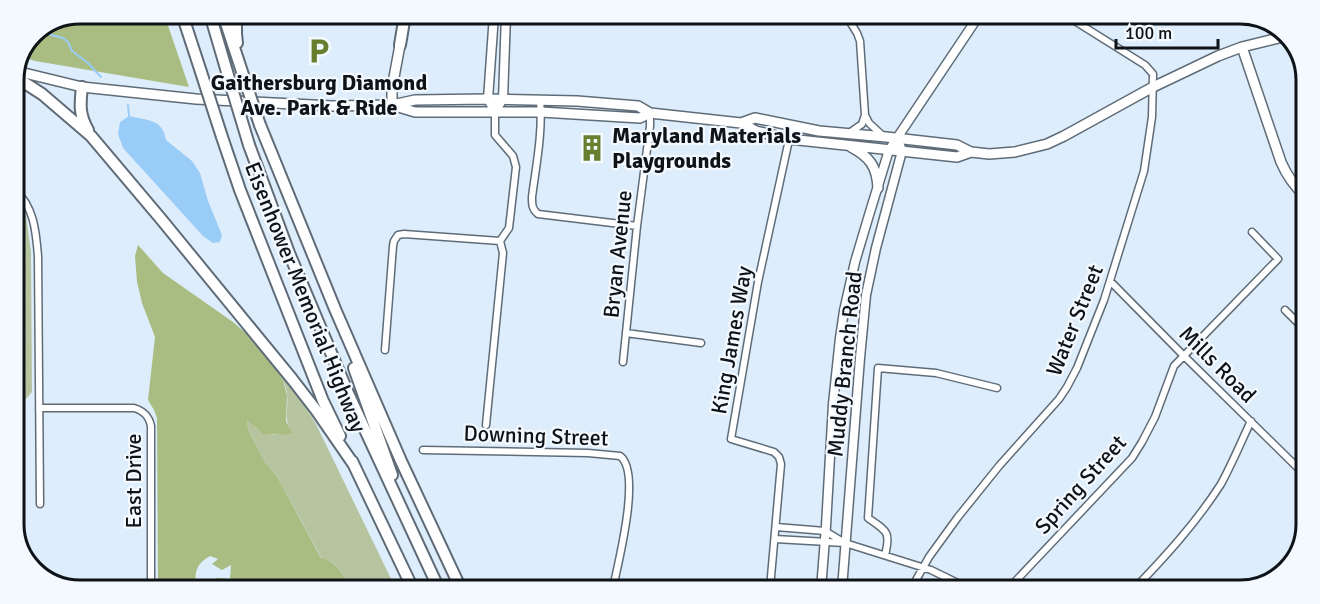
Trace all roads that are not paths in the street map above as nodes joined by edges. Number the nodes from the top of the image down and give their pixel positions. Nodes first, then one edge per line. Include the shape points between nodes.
1 (185, 24) edge
2 (213, 24) edge
3 (226, 24) edge
4 (236, 24) edge
5 (404, 24) edge
6 (493, 24) edge
7 (506, 24) edge
8 (851, 24) edge
9 (973, 24) edge
10 (1079, 24) edge
11 (1278, 38) edge
12 (400, 45) joint
13 (1242, 47) junction
14 (24, 73) edge
15 (24, 82) edge
16 (246, 83) junction
17 (82, 87) junction
18 (1153, 87) junction
19 (488, 99) junction
20 (503, 99) junction
21 (540, 100) junction
22 (392, 105) junction
23 (495, 112) junction
24 (541, 112) junction
25 (650, 113) junction
26 (866, 115) junction
27 (741, 123) junction
28 (792, 126) junction
29 (848, 134) junction
30 (91, 136) junction
31 (883, 136) junction
32 (789, 139) junction
33 (898, 139) junction
34 (849, 146) junction
35 (890, 150) junction
36 (902, 151) junction
37 (971, 152) junction
38 (1296, 187) edge
39 (878, 188) junction
40 (24, 199) edge
41 (637, 226) junction
42 (303, 230) junction
43 (1252, 232) dead end
44 (500, 242) junction
45 (1110, 281) junction
46 (1285, 310) dead end
47 (1296, 321) edge
48 (626, 333) junction
49 (701, 343) dead end
50 (385, 350) dead end
51 (1184, 356) junction
52 (623, 362) dead end
53 (997, 388) dead end
54 (39, 408) junction
55 (1251, 421) junction
56 (486, 425) dead end
57 (423, 450) dead end
58 (354, 465) junction
59 (1296, 466) edge
60 (40, 504) dead end
61 (776, 527) junction
62 (825, 531) junction
63 (414, 535) junction
64 (775, 539) junction
65 (824, 543) junction
66 (845, 543) junction
67 (885, 555) junction
68 (922, 568) junction
69 (151, 580) edge
70 (409, 580) edge
71 (435, 580) edge
72 (457, 580) edge
73 (614, 580) edge
74 (771, 580) edge
75 (822, 580) edge
76 (843, 580) edge
77 (916, 580) edge
78 (949, 580) edge
79 (1017, 580) edge
80 (1143, 580) edge

1 - 58 highway, Eisenhower Memorial Highway, bridge via 240,190 323,401
2 - 63 highway, bridge via 249,145 289,253
3 - 16 highway
4 - 16 highway
5 - 12 highway
6 - 19 main road
7 - 20 main road
8 - 26 street via 860,41
9 - 33 main road, Muddy Branch Road
10 - 18 street via 1144,65 1153,74
11 - 13 main road
12 - 22 main road
13 - 18 main road
13 - 38 main road via 1281,162
14 - 17 main road
15 - 30 highway
16 - 42 highway, bridge
17 - 22 main road via 196,99
17 - 30 highway via 82,120
18 - 37 main road via 1047,144 1008,153
18 - 45 street, Water Street via 1144,171
19 - 20 main road
19 - 22 main road via 415,100
19 - 23 main road
20 - 21 main road
20 - 23 main road
21 - 24 street
21 - 25 main road via 638,105
22 - 23 main road via 415,112
23 - 24 main road
23 - 44 street via 495,135 513,156 516,167 509,228
24 - 25 main road via 640,118
24 - 41 street via 534,211
25 - 27 main road
25 - 41 street, Bryan Avenue
26 - 29 street via 862,124
26 - 31 street
27 - 28 main road via 755,118
27 - 32 main road
28 - 29 main road
28 - 32 street, King James Way
29 - 31 main road
30 - 58 highway via 310,402
31 - 33 main road
32 - 34 main road
32 - 61 street, King James Way via 758,282 731,440 774,452 779,457
33 - 35 main road, Muddy Branch Road
33 - 36 main road
33 - 37 main road via 957,145
34 - 35 main road
34 - 39 main road via 871,162
35 - 36 main road
35 - 39 main road, Muddy Branch Road
36 - 37 main road via 957,157
36 - 66 main road, Muddy Branch Road via 866,295
39 - 62 main road, Muddy Branch Road via 844,311
40 - 54 street via 32,214 38,256
41 - 48 street, Bryan Avenue
42 - 63 highway
42 - 72 highway via 401,461
43 - 51 street, Spring Street via 1278,259
44 - 50 street via 398,235 393,246
44 - 56 street via 503,253
45 - 51 street, Mills Road
45 - 68 street, Water Street via 1067,387 999,466
46 - 47 street
48 - 49 street
48 - 52 street, Bryan Avenue
51 - 55 street, Mills Road
51 - 79 street, Spring Street via 1174,366 1155,417 1132,458
53 - 67 street via 936,373 878,368 868,518 888,536
54 - 60 street
54 - 69 street, East Drive via 134,408 149,419
55 - 59 street, Mills Road
55 - 80 street via 1222,482 1200,515
57 - 73 street, Downing Street via 620,456 628,469 629,500
58 - 70 highway, Eisenhower Memorial Highway
61 - 62 street
61 - 64 street, King James Way
62 - 65 main road, Muddy Branch Road
62 - 66 street
63 - 71 highway
64 - 65 street
64 - 74 street, King James Way
65 - 66 street
65 - 75 main road, Muddy Branch Road
66 - 67 street
66 - 76 main road, Muddy Branch Road
67 - 68 street
68 - 77 street, Water Street
68 - 78 street

